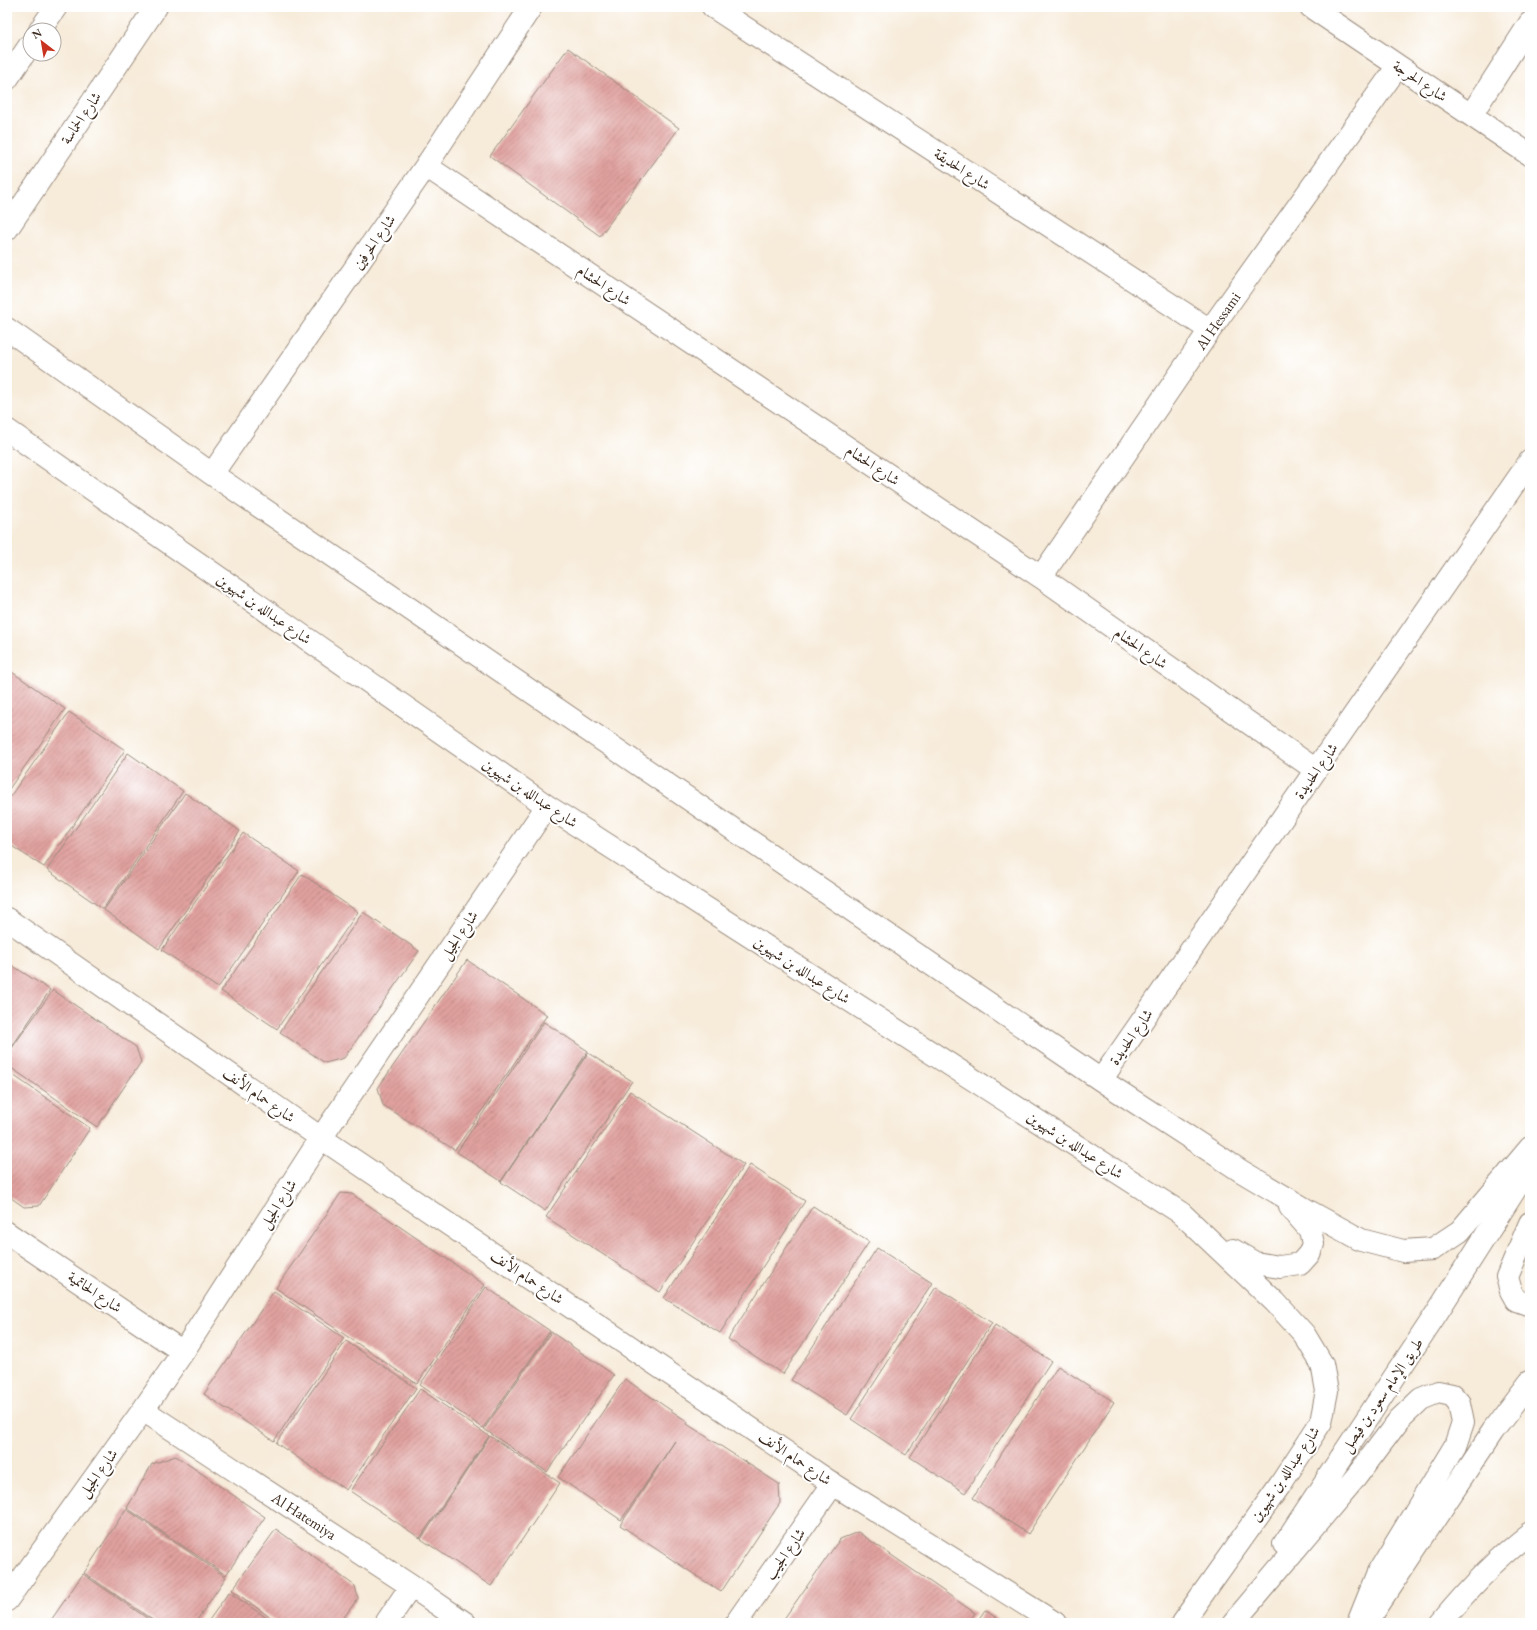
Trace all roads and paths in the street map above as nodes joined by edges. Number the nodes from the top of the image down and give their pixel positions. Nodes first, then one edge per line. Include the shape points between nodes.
1 (56, 7) edge
2 (156, 7) edge
3 (531, 7) edge
4 (714, 7) edge
5 (1311, 7) edge
6 (46, 22) edge
7 (1530, 23) edge
8 (22, 57) edge
9 (1398, 66) junction
10 (7, 79) edge
11 (1471, 115) junction
12 (1530, 155) edge
13 (426, 166) junction
14 (7, 229) edge
15 (7, 329) edge
16 (1210, 330) junction
17 (7, 430) edge
18 (1530, 462) edge
19 (212, 474) junction
20 (1041, 577) junction
21 (1316, 770) junction
22 (547, 806) junction
23 (7, 919) edge
24 (1101, 1080) junction
25 (321, 1138) junction
26 (1530, 1148) edge
27 (1530, 1166) edge
28 (1276, 1192) junction
29 (1530, 1223) edge
30 (7, 1233) edge
31 (1204, 1234) junction
32 (1530, 1305) edge
33 (183, 1352) junction
34 (1530, 1382) edge
35 (143, 1410) junction
36 (833, 1484) junction
37 (1530, 1533) edge
38 (411, 1586) junction
39 (7, 1600) edge
40 (386, 1623) edge
41 (465, 1623) edge
42 (736, 1623) edge
43 (1054, 1623) edge
44 (1182, 1623) edge
45 (1232, 1623) edge
46 (1358, 1623) edge
47 (1366, 1623) edge
48 (1440, 1623) edge

1 - 6 street
2 - 14 street, شارع الحماسة
3 - 13 street, شارع الحرفين
4 - 16 street, شارع الحديقة
5 - 9 street, شارع الحرجة
7 - 11 street
8 - 10 street
9 - 11 street, شارع الحرجة
9 - 16 street, Al Hessami
11 - 12 street, شارع الحرجة
13 - 19 street, شارع الحرفين
13 - 20 street, شارع الحشام
15 - 19 street
16 - 20 street, Al Hessami
17 - 22 street, شارع عبدالله بن شهيوين
18 - 21 street, شارع الحديدة
19 - 24 street
20 - 21 street, شارع الحشام
21 - 24 street, شارع الحديدة
22 - 25 street, شارع الجيل
22 - 31 street, شارع عبدالله بن شهيوين via 1181,1213
23 - 25 street, شارع حمام الأنف
24 - 28 street
25 - 33 street, شارع الجيل
25 - 36 street, شارع حمام الأنف
26 - 28 street via 1460,1231 1434,1249 1403,1251 1361,1240
27 - 45 street, طريق الإمام سعود بن فيصل via 1436,1314
28 - 31 street via 1310,1230 1312,1244 1309,1254 1300,1264 1280,1267 1255,1263
29 - 32 street via 1507,1277 1510,1291 1516,1300
30 - 33 street, شارع الحاتمية
31 - 44 street, شارع عبدالله بن شهيوين via 1275,1302 1304,1334 1322,1364 1327,1391 1321,1422 1280,1485
33 - 35 street, شارع الجيل
34 - 47 street via 1493,1431
35 - 38 street, Al Hatemiya
35 - 39 street, شارع الجيل
36 - 42 street, شارع الجيب
36 - 43 street, شارع حمام الأنف
37 - 48 street via 1501,1556
38 - 40 street
38 - 41 street, Al Hatemiya
45 - 46 street via 1356,1477 1399,1420 1421,1399 1438,1392 1452,1395 1459,1403 1463,1422 1455,1446 1378,1573

